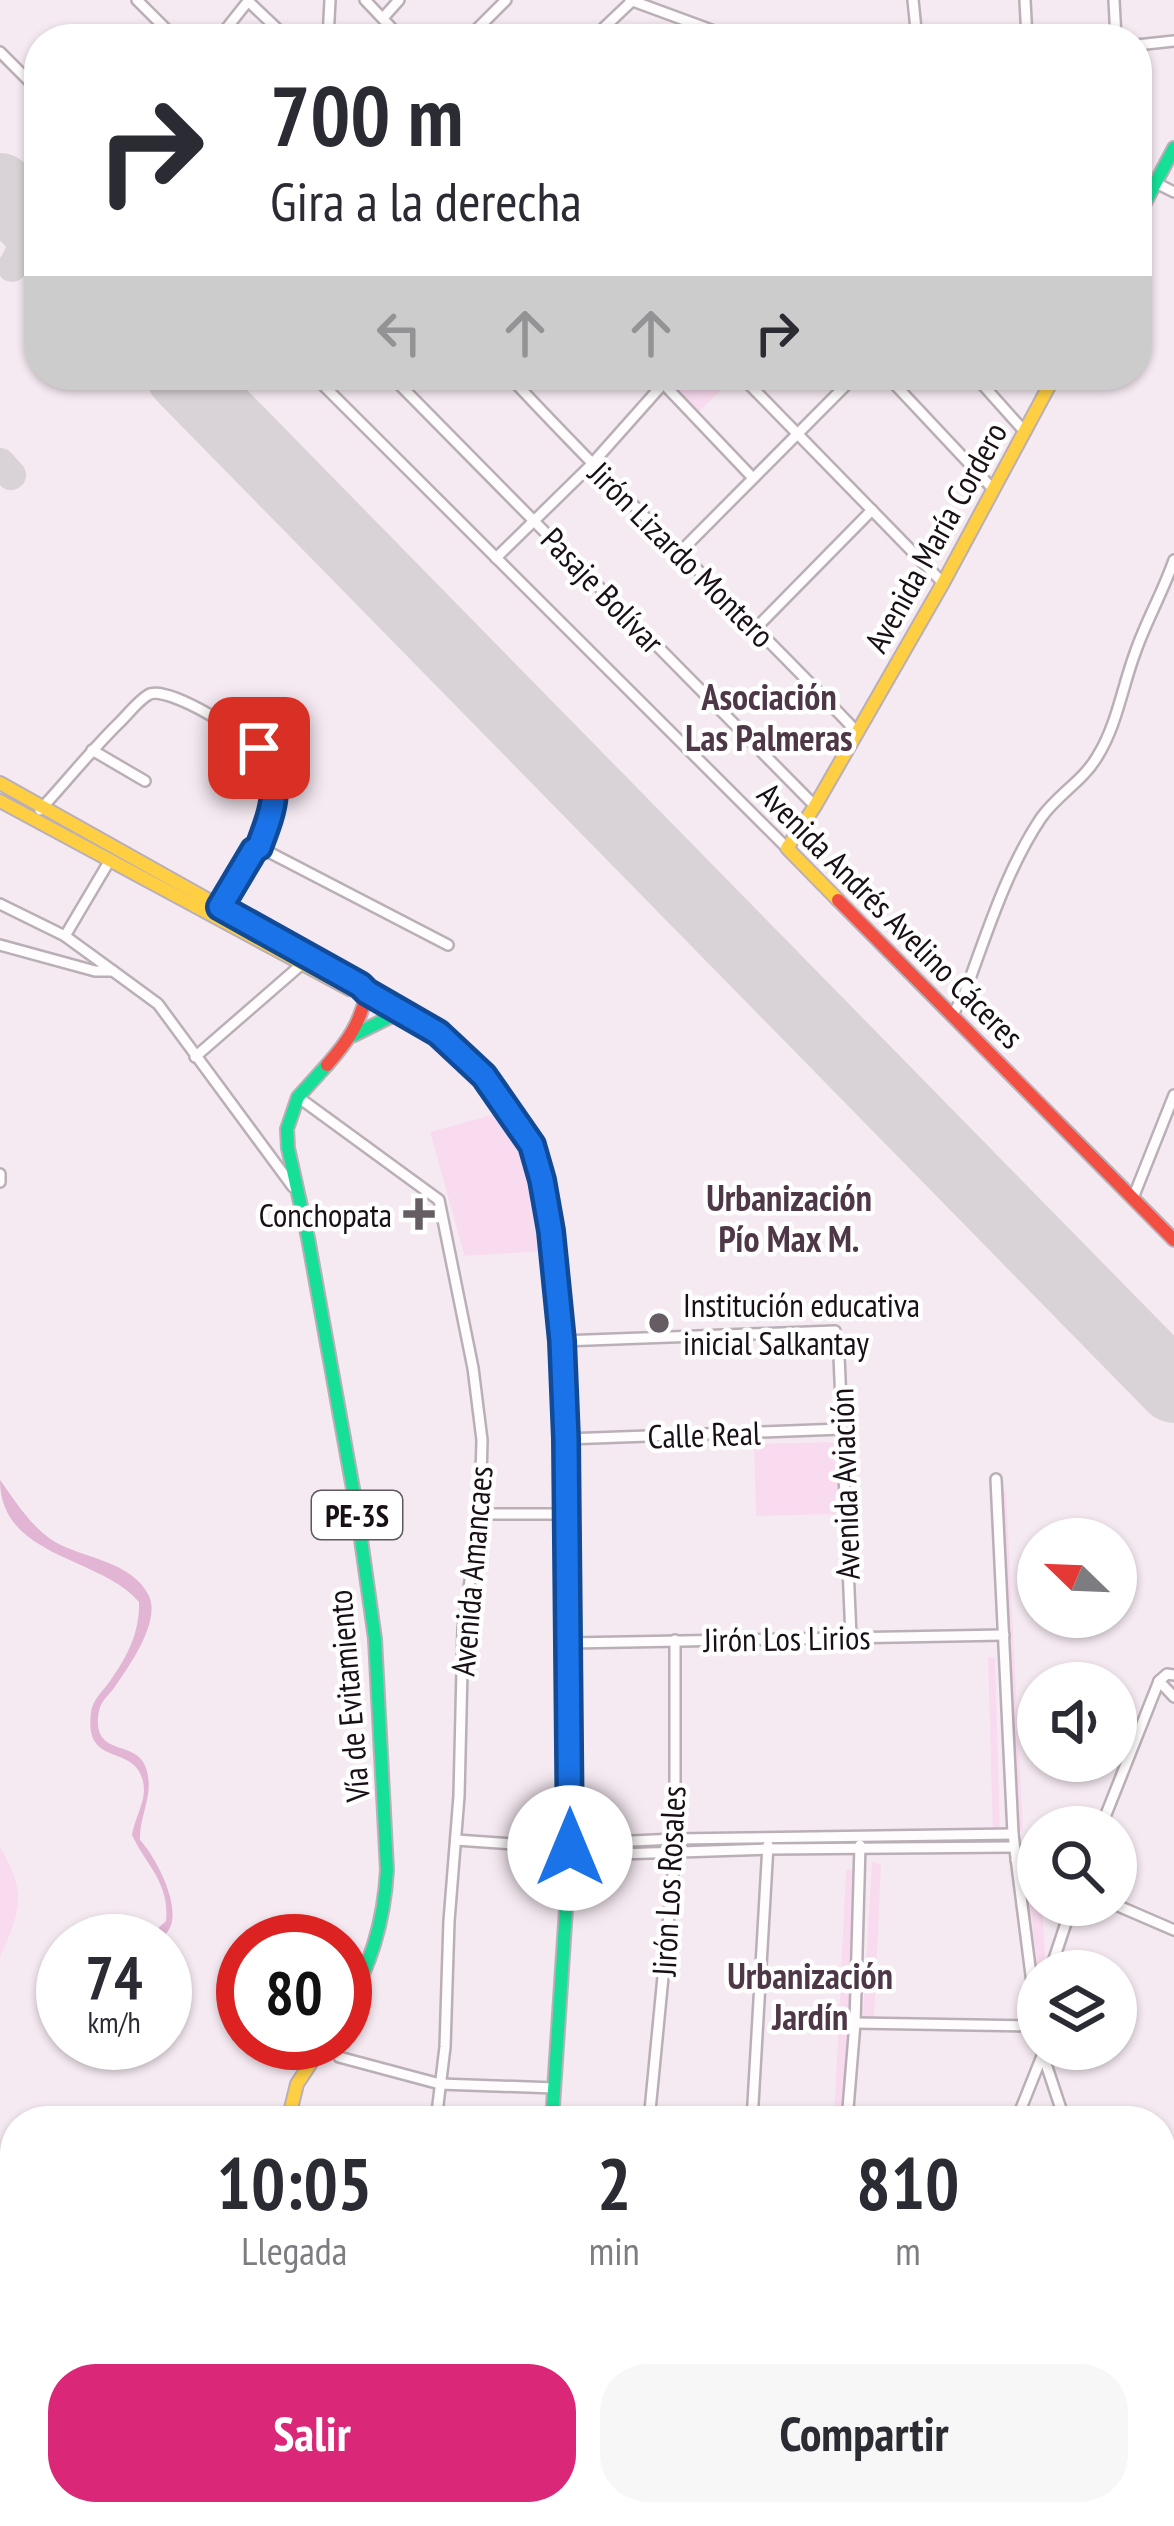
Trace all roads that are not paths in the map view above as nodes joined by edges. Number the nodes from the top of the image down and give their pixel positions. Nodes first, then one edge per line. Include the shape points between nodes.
1 (248, 0) edge
2 (365, 0) edge
3 (399, 0) edge
4 (506, 0) edge
5 (631, 0) edge
6 (139, 1) edge
7 (383, 18) junction
8 (161, 24) edge
9 (230, 24) edge
10 (273, 24) edge
11 (389, 24) edge
12 (482, 24) edge
13 (607, 24) edge
14 (694, 24) edge
15 (0, 52) edge
16 (24, 76) edge
17 (1174, 148) edge
18 (1156, 183) junction
19 (1152, 190) edge
20 (1174, 192) edge
21 (328, 390) edge
22 (405, 390) edge
23 (522, 390) edge
24 (651, 390) edge
25 (669, 390) edge
26 (755, 390) edge
27 (841, 390) edge
28 (900, 390) edge
29 (987, 390) edge
30 (1046, 390) edge
31 (798, 432) junction
32 (1025, 432) junction
33 (591, 465) junction
34 (752, 477) junction
35 (993, 489) junction
36 (872, 510) junction
37 (534, 520) junction
38 (680, 552) junction
39 (496, 558) junction
40 (1174, 560) edge
41 (943, 583) junction
42 (757, 627) junction
43 (857, 731) junction
44 (92, 750) junction
45 (146, 781) dead end
46 (0, 783) edge
47 (0, 801) edge
48 (814, 806) junction
49 (37, 813) junction
50 (259, 847) junction
51 (788, 848) junction
52 (110, 860) junction
53 (0, 904) edge
54 (218, 912) junction
55 (65, 936) junction
56 (0, 945) edge
57 (448, 946) dead end
58 (302, 964) junction
59 (113, 971) junction
60 (367, 992) junction
61 (402, 1011) junction
62 (953, 1014) junction
63 (352, 1037) junction
64 (195, 1057) junction
65 (1174, 1095) edge
66 (298, 1097) junction
67 (296, 1191) junction
68 (1133, 1198) junction
69 (1174, 1240) edge
70 (562, 1341) junction
71 (842, 1429) junction
72 (566, 1439) junction
73 (996, 1479) dead end
74 (480, 1514) junction
75 (565, 1514) junction
76 (1004, 1635) junction
77 (851, 1637) junction
78 (675, 1640) junction
79 (570, 1643) junction
80 (1173, 1675) edge
81 (1159, 1681) junction
82 (1174, 1696) edge
83 (1109, 1806) edge
84 (675, 1839) junction
85 (456, 1840) junction
86 (1013, 1840) junction
87 (860, 1843) junction
88 (768, 1844) junction
89 (570, 1848) junction
90 (675, 1853) junction
91 (1016, 1860) joint
92 (1137, 1914) edge
93 (1174, 1930) edge
94 (1029, 1950) edge
95 (372, 1953) edge
96 (855, 2024) junction
97 (1017, 2028) edge
98 (372, 2066) edge
99 (306, 2070) edge
100 (1036, 2070) edge
101 (1048, 2070) edge
102 (440, 2084) junction
103 (555, 2088) junction
104 (292, 2106) edge
105 (438, 2106) edge
106 (553, 2106) edge
107 (650, 2106) edge
108 (753, 2106) edge
109 (848, 2106) edge
110 (1022, 2106) edge
111 (1060, 2106) edge

1 - 9 street
1 - 10 street
2 - 7 street
3 - 7 street
4 - 12 street
5 - 13 street
5 - 14 street
6 - 8 street
7 - 11 street
15 - 16 street
17 - 18 main road
18 - 19 main road
18 - 20 street
21 - 39 street, Avenida Andrés Avelino Cáceres
22 - 37 street, Pasaje Bolívar
23 - 33 street, Jirón Lizardo Montero
24 - 33 street
25 - 34 street
26 - 31 street
27 - 31 street
28 - 35 street
29 - 32 street
30 - 32 main road, Avenida María Cordero
31 - 34 street
31 - 36 street
32 - 35 main road, Avenida María Cordero
33 - 37 street
33 - 38 street, Jirón Lizardo Montero
34 - 38 street
35 - 41 main road, Avenida María Cordero
36 - 41 street
36 - 42 street
37 - 39 street
37 - 48 street, Pasaje Bolívar
38 - 42 street, Jirón Lizardo Montero
39 - 51 street, Avenida Andrés Avelino Cáceres
40 - 62 street via 1097,757 1046,811 1021,853
41 - 43 main road, Avenida María Cordero
42 - 43 street, Jirón Lizardo Montero
43 - 48 main road, Avenida María Cordero
44 - 45 street
44 - 49 street
44 - 50 street via 154,691 215,718 267,760 275,802
46 - 49 main road
47 - 49 main road
48 - 51 main road, Avenida María Cordero
49 - 52 main road
49 - 54 main road
50 - 54 street
50 - 57 street
51 - 62 main road, Avenida Andrés Avelino Cáceres
52 - 54 main road
52 - 55 street
53 - 55 street
54 - 58 main road
54 - 60 main road
55 - 59 street
56 - 59 street
58 - 60 main road
58 - 64 street
59 - 64 street via 158,1004
60 - 61 main road
60 - 63 main road
61 - 63 main road
61 - 70 main road via 484,1076 532,1145
62 - 68 main road, Avenida Andrés Avelino Cáceres
63 - 66 main road
64 - 67 street
65 - 68 street
66 - 67 main road, Vía de Evitamiento / PE-3S via 287,1129
66 - 74 street, Avenida Amancaes via 439,1200 482,1440
67 - 95 main road, Vía de Evitamiento / PE-3S via 375,1639 387,1870
68 - 69 main road, Avenida Andrés Avelino Cáceres
70 - 71 street, Avenida Aviación via 836,1331
70 - 72 main road
71 - 72 street, Calle Real
71 - 77 street, Avenida Aviación
72 - 75 main road
73 - 76 street
74 - 75 street
74 - 85 street, Avenida Amancaes via 463,1628
75 - 79 main road
76 - 77 street, Jirón Los Lirios
76 - 86 street
77 - 78 street, Jirón Los Lirios
78 - 79 street, Jirón Los Lirios
78 - 84 street, Jirón Los Rosales
79 - 89 main road
80 - 81 street
81 - 82 street
81 - 83 street
84 - 88 street
84 - 89 street
84 - 90 street, Jirón Los Rosales
85 - 89 street
85 - 102 street, Avenida Amancaes
86 - 87 street
86 - 91 street
87 - 88 street
87 - 96 street
88 - 90 street
88 - 108 street
89 - 90 street via 589,1855
89 - 103 main road
90 - 107 street, Jirón Los Rosales
91 - 94 street
92 - 93 street
96 - 97 street
96 - 109 street
98 - 102 street
99 - 104 main road
100 - 110 street
101 - 111 street
102 - 103 street
102 - 105 street, Avenida Amancaes
103 - 106 main road

